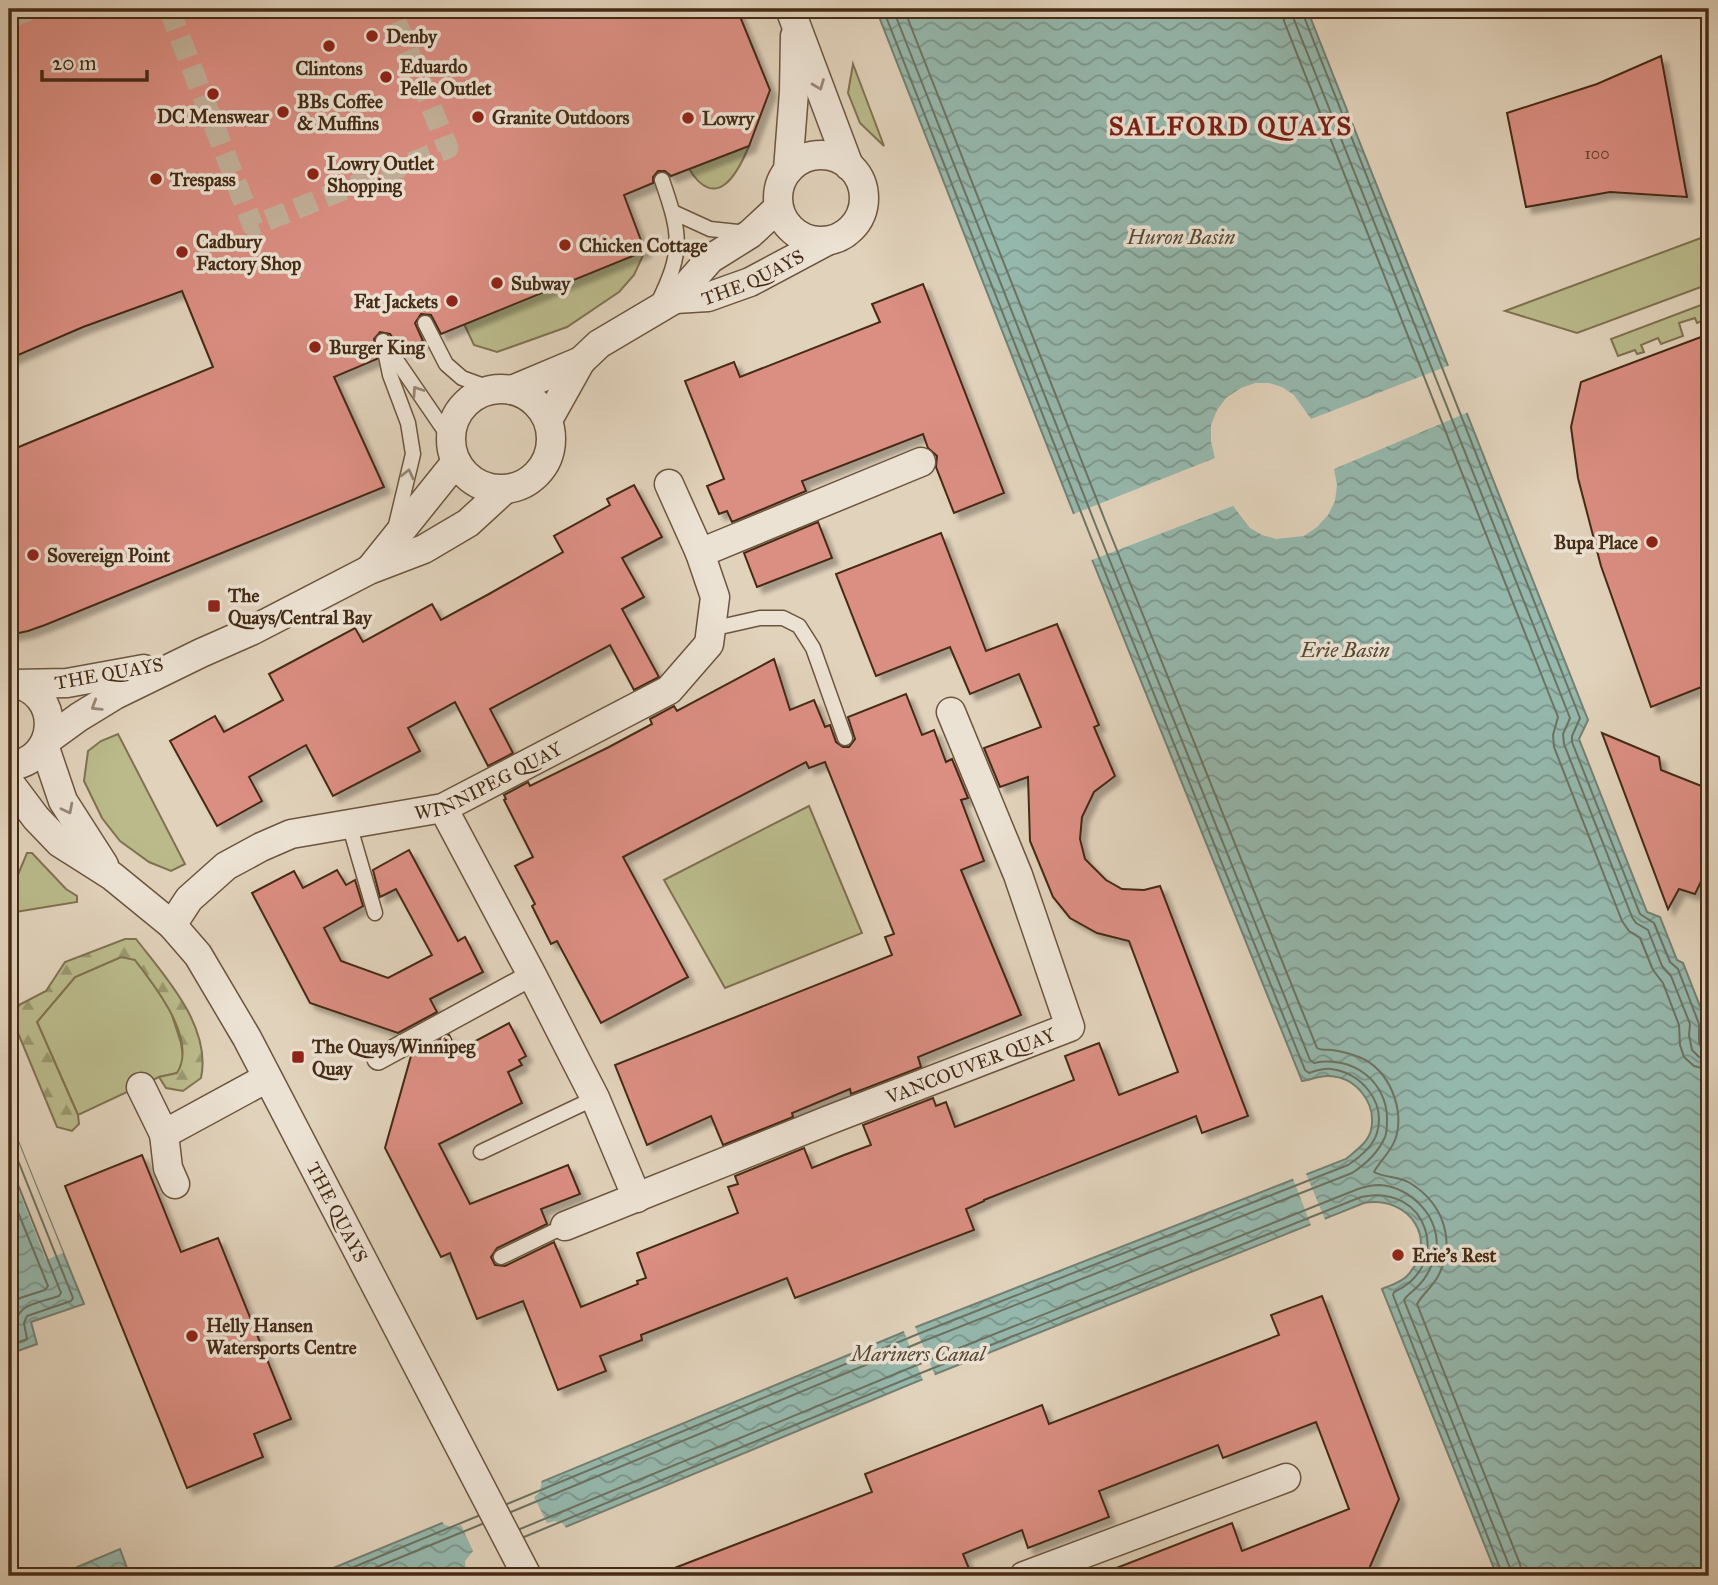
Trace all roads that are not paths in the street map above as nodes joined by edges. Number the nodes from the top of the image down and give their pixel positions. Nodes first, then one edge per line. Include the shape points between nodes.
1 (792, 15) edge
2 (849, 166) junction
3 (788, 170) junction
4 (662, 180) dead end
5 (778, 208) junction
6 (675, 213) junction
7 (750, 234) junction
8 (827, 241) junction
9 (665, 304) junction
10 (425, 323) dead end
11 (581, 361) junction
12 (504, 390) junction
13 (548, 420) junction
14 (454, 451) junction
15 (921, 462) dead end
16 (669, 484) dead end
17 (504, 490) junction
18 (392, 541) junction
19 (700, 554) junction
20 (369, 570) junction
21 (711, 629) junction
22 (201, 653) junction
23 (12, 683) edge
24 (951, 712) dead end
25 (845, 738) dead end
26 (45, 743) junction
27 (9, 766) edge
28 (9, 782) edge
29 (443, 808) junction
30 (349, 824) junction
31 (111, 876) junction
32 (375, 913) dead end
33 (172, 925) junction
34 (532, 975) junction
35 (378, 1059) dead end
36 (267, 1078) junction
37 (141, 1087) dead end
38 (595, 1098) junction
39 (164, 1134) junction
40 (481, 1152) dead end
41 (175, 1184) dead end
42 (637, 1198) junction
43 (565, 1226) joint
44 (501, 1257) dead end
45 (1286, 1478) dead end
46 (527, 1576) edge
47 (1024, 1576) edge

1 -> 2 street
1 - 3 street via 794,92
2 - 3 street via 823,155 805,158
2 - 8 street via 861,182 862,212 851,229
3 - 5 street via 778,189
4 - 6 lane
5 - 7 street, THE QUAYS
5 - 8 street via 793,232
6 - 7 lane via 710,229
6 - 9 lane via 673,273
7 - 9 street, THE QUAYS via 710,259
8 - 9 street, THE QUAYS via 750,282 708,297
9 - 11 street, THE QUAYS via 599,344
10 - 12 lane via 446,364 462,378
11 - 12 street, THE QUAYS
11 - 13 street, THE QUAYS
12 - 13 street via 527,396
12 - 14 street via 481,393 459,412 453,425
13 - 17 street via 550,452 544,467 519,487
14 - 17 street via 464,474 476,483
14 - 18 street, THE QUAYS
14 - 18 lane via 383,341 413,454
15 - 19 street
16 - 19 street, WINNIPEG QUAY
17 - 20 street, THE QUAYS via 468,523
18 - 20 street, THE QUAYS
19 - 21 street, WINNIPEG QUAY via 715,597
20 - 22 street, THE QUAYS
21 - 25 lane via 760,618 783,618 799,626 812,645
21 - 29 street, WINNIPEG QUAY via 709,644 669,690
22 - 23 street, THE QUAYS via 93,680
22 -> 26 street, THE QUAYS via 100,703
23 - 26 street via 32,691 46,709
24 - 42 street, VANCOUVER QUAY via 1018,875 1070,1027
26 - 27 street via 29,760
26 -> 31 street, THE QUAYS via 63,801
28 - 31 street, THE QUAYS via 60,843
29 - 30 street, WINNIPEG QUAY
29 - 34 street
30 - 32 lane
30 - 33 street, WINNIPEG QUAY via 291,834 226,866 188,899
31 - 33 street, THE QUAYS
33 - 36 street, THE QUAYS via 218,987
34 - 35 street
34 - 38 street
36 - 39 street
36 - 46 street, THE QUAYS
37 - 39 street
38 - 40 lane
38 - 42 street
39 - 41 street
42 - 43 street, VANCOUVER QUAY
43 - 44 lane
45 - 47 street

